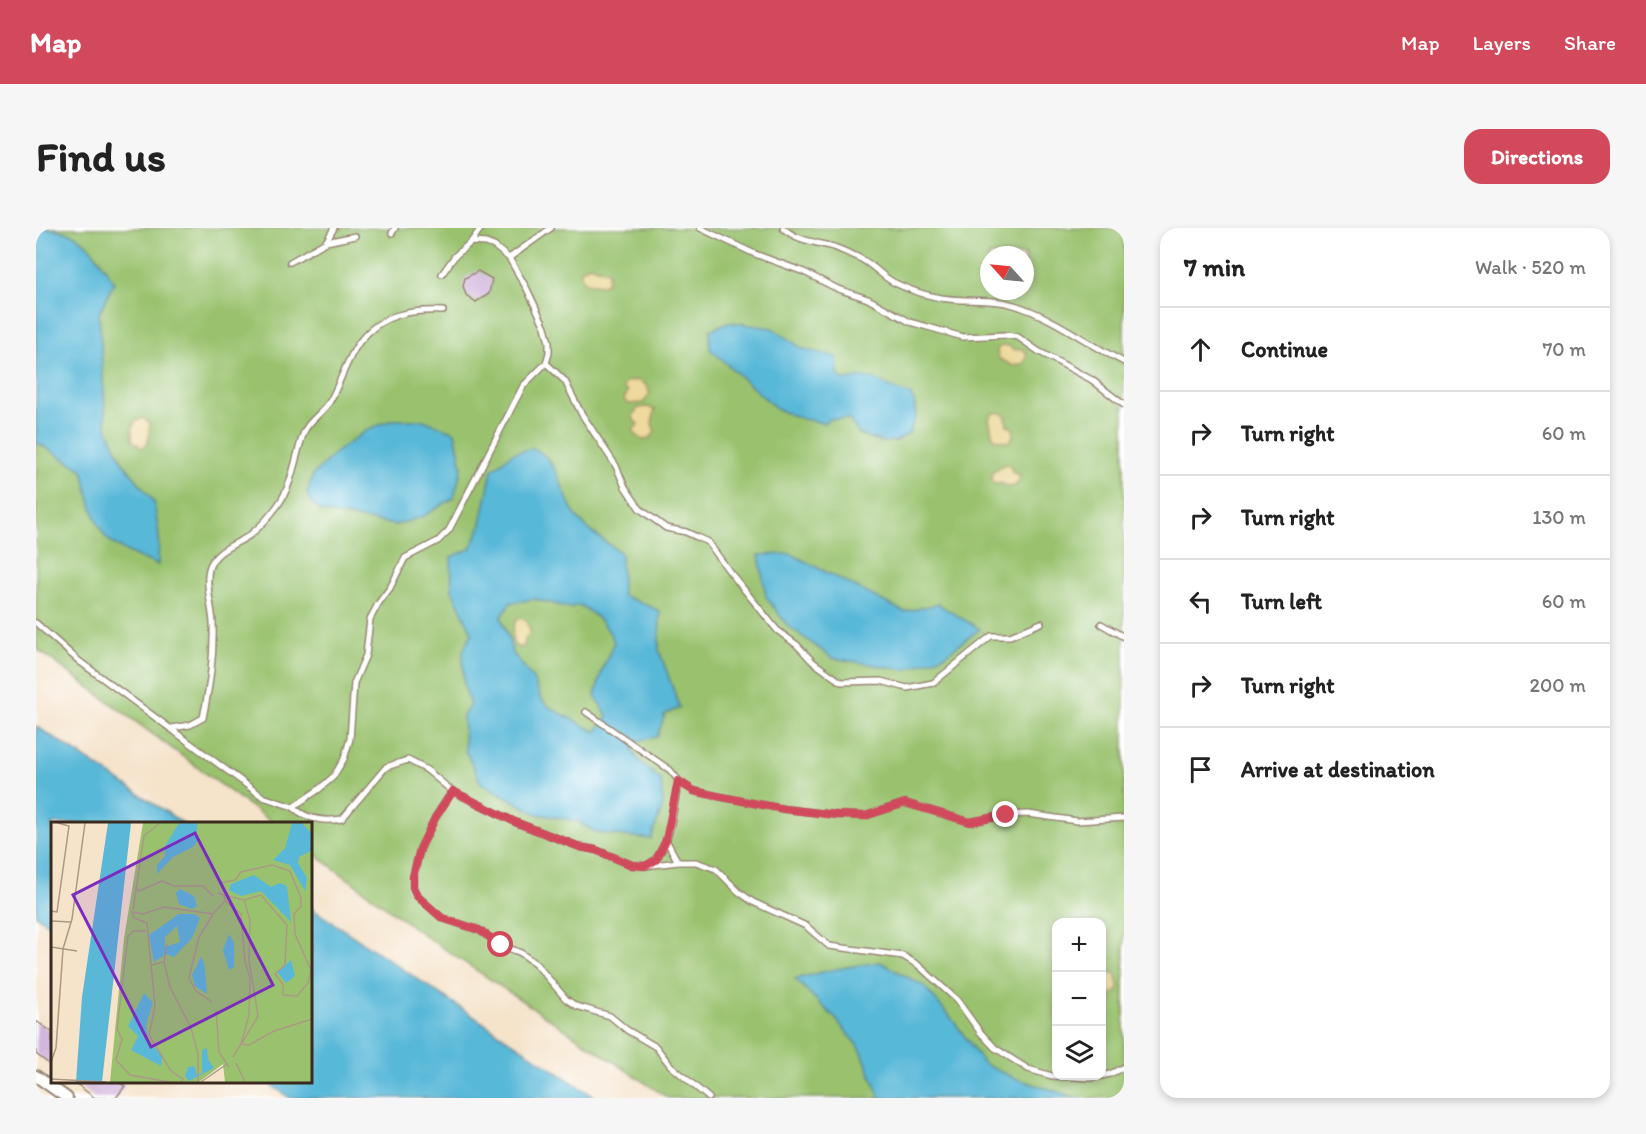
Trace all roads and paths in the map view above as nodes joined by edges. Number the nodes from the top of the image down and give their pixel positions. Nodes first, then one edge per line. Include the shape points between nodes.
1 (334, 228) edge
2 (481, 228) edge
3 (550, 228) edge
4 (700, 228) edge
5 (783, 228) edge
6 (354, 236) dead end
7 (326, 242) junction
8 (471, 242) junction
9 (509, 258) junction
10 (290, 262) dead end
11 (442, 274) dead end
12 (443, 311) dead end
13 (1124, 362) edge
14 (546, 363) junction
15 (1124, 405) edge
16 (36, 623) edge
17 (1041, 623) dead end
18 (1101, 624) dead end
19 (1124, 637) edge
20 (586, 712) dead end
21 (172, 728) junction
22 (678, 781) junction
23 (453, 791) junction
24 (293, 807) junction
25 (1124, 818) edge
26 (666, 840) junction
27 (678, 862) junction
28 (645, 866) junction
29 (1124, 1068) edge
30 (36, 1076) edge
31 (67, 1098) edge
32 (709, 1098) edge

1 - 7 lane
2 - 8 lane
3 - 9 lane
4 - 15 lane via 838,290 868,299 910,322 963,336 1018,337 1092,380
5 - 13 lane via 809,242 863,260 915,292 938,298 1013,304
6 - 7 lane
7 - 10 lane
8 - 9 lane via 494,246
8 - 11 lane
9 - 14 lane via 544,327 549,342
12 - 21 lane via 404,312 360,340 329,403 305,429 290,482 279,503 249,536 213,559 208,577 214,658 203,718
14 - 17 lane via 565,381 640,509 666,528 708,542 777,630 841,682 881,681 907,688 933,683 991,636 1010,636
14 - 24 lane via 523,386 449,530 438,541 405,558 378,604 370,619 366,655 354,683 350,739 344,759 333,777
16 - 21 lane via 79,661
18 - 19 lane
20 - 22 lane via 670,770
21 - 24 lane via 263,797
22 - 25 lane via 694,791 717,796 837,815 865,816 905,803 970,822 1028,814 1077,821
22 - 26 lane
23 - 24 lane via 408,760 386,767 342,819 328,821 302,816
23 - 28 lane via 515,822 632,865
23 - 32 lane via 420,849 413,877 417,896 442,918 479,930 521,953 536,964 566,999 610,1016 656,1047 670,1065
26 - 27 lane
26 - 28 lane via 656,860
27 - 28 lane
27 - 29 lane via 696,862 716,869 738,892 807,926 829,946 903,956 957,1000 995,1048 1028,1069 1091,1078
30 - 31 street

